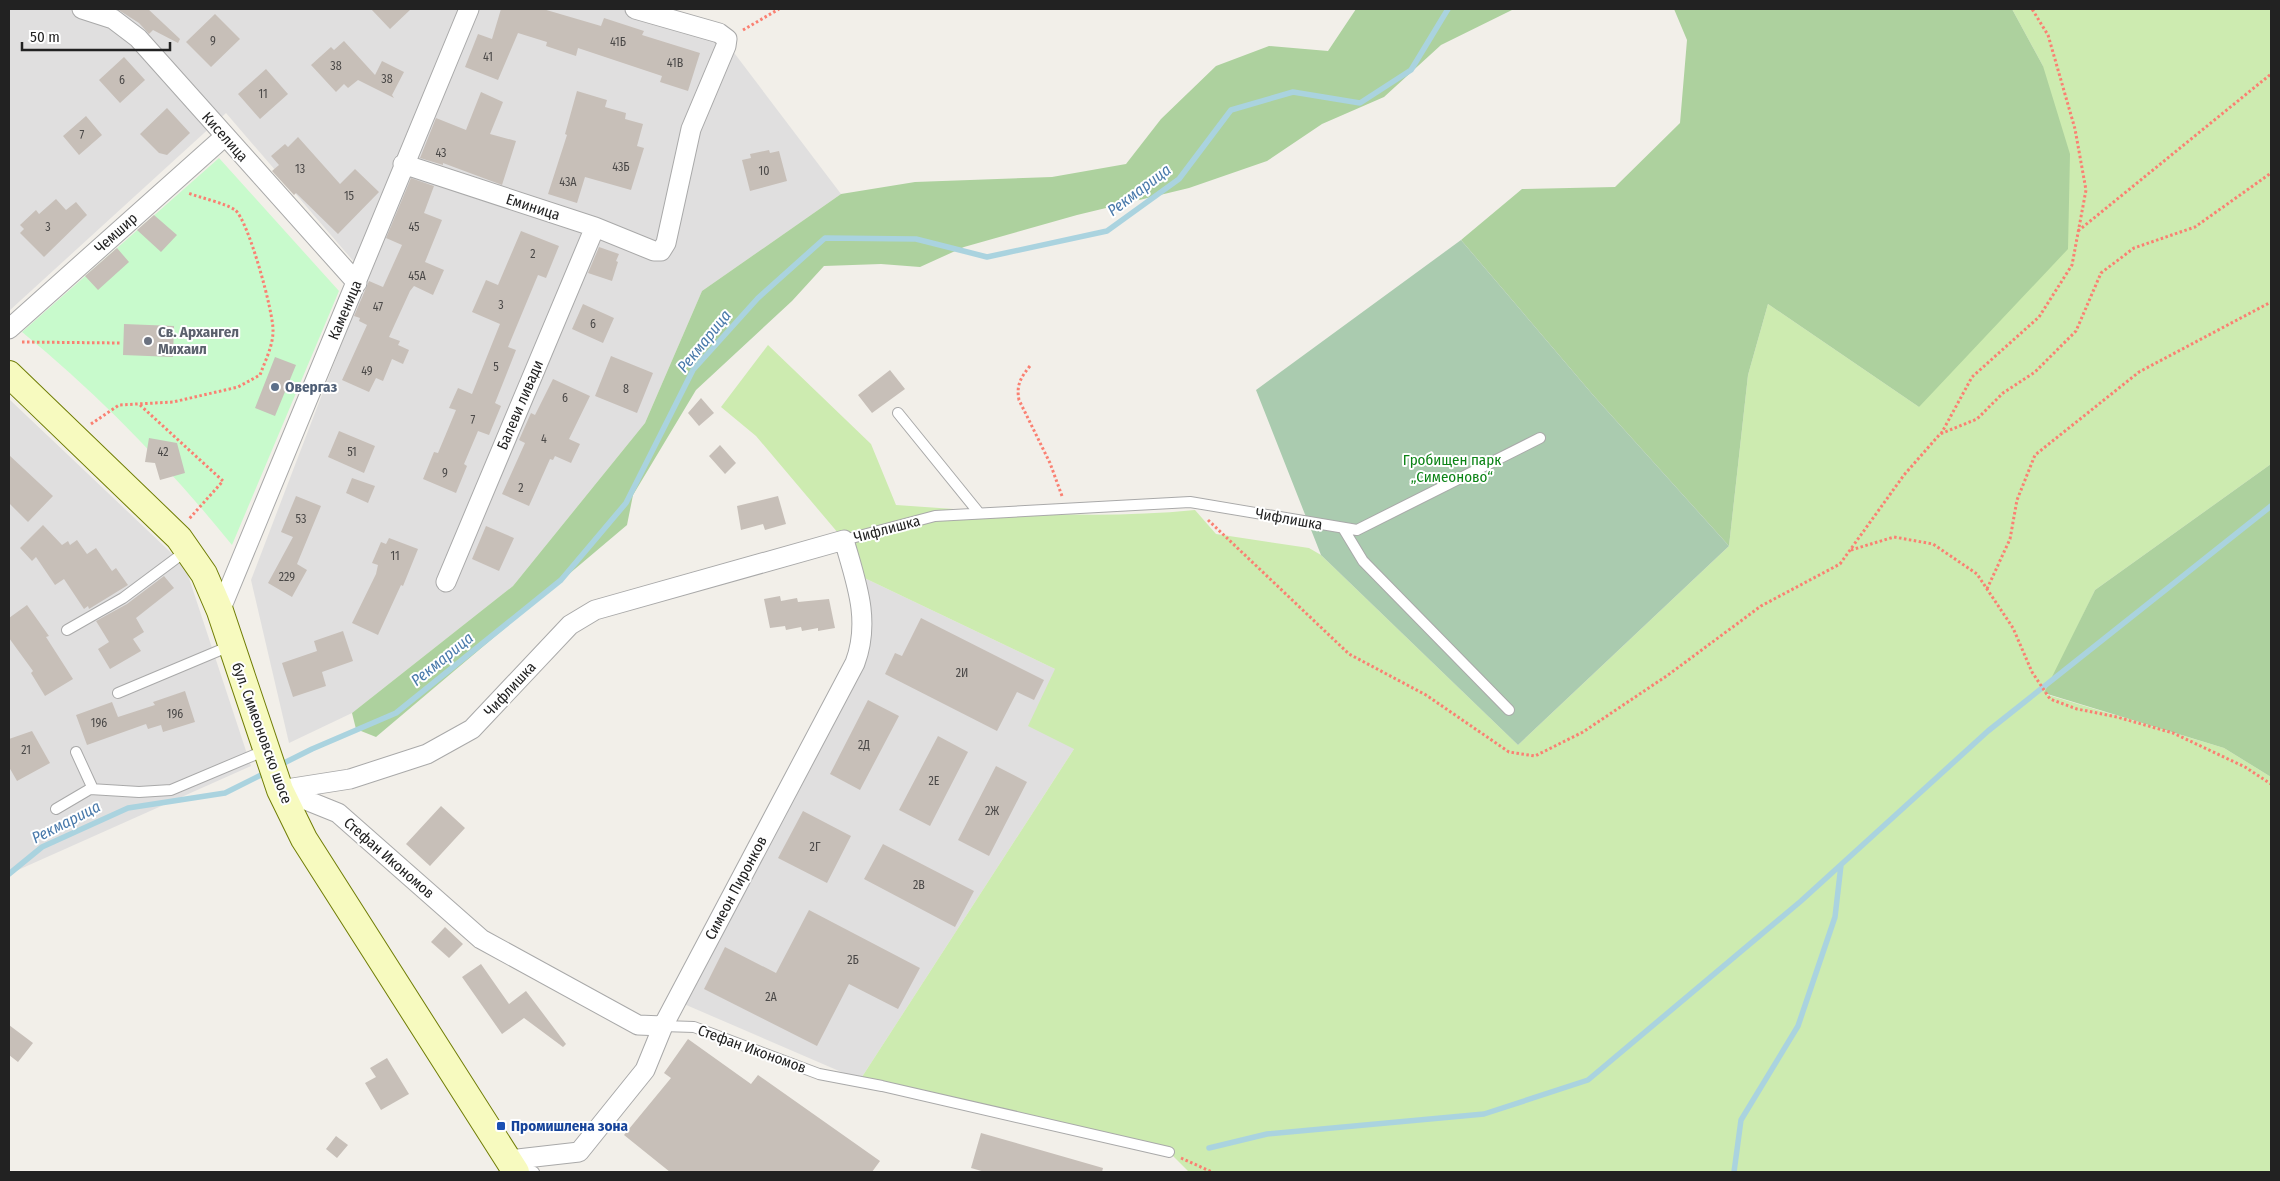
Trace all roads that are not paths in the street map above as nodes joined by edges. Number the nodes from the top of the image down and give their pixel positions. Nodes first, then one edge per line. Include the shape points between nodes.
1 (82, 9) edge
2 (468, 9) edge
3 (635, 9) edge
4 (224, 137) junction
5 (403, 164) junction
6 (595, 228) junction
7 (357, 283) junction
8 (13, 336) edge
9 (9, 374) edge
10 (898, 413) dead end
11 (1540, 438) dead end
12 (979, 513) junction
13 (1343, 528) junction
14 (844, 540) junction
15 (181, 542) junction
16 (446, 582) dead end
17 (220, 611) junction
18 (67, 630) dead end
19 (231, 646) junction
20 (118, 693) dead end
21 (1509, 710) dead end
22 (76, 752) dead end
23 (268, 753) junction
24 (279, 786) junction
25 (93, 790) junction
26 (56, 809) dead end
27 (663, 1026) junction
28 (1169, 1152) road end
29 (512, 1166) edge
30 (534, 1172) edge

1 - 4 street, Киселица via 113,19 138,38
2 - 5 street, Каменица
3 - 6 street, Еминица via 719,33 727,39 726,46 691,129 666,243 661,251
4 - 7 street, Киселица
4 - 8 street, Чемшир
5 - 6 street, Еминица
5 - 7 street, Каменица
6 - 16 street, Балеви ливади
7 - 17 street, Каменица
9 - 15 street, бул. Симеоновско шосе
10 - 12 lane
11 - 13 lane, Чифлишка via 1357,530
12 - 13 lane, Чифлишка via 1190,502
12 - 14 lane, Чифлишка via 935,516
13 - 21 lane via 1363,561
14 - 24 street, Чифлишка via 595,610 570,625 472,730 427,754 350,779
14 - 27 street, Симеон Пиронков via 863,613 862,644
15 - 17 street, бул. Симеоновско шосе via 204,574
15 - 18 lane via 123,598
17 - 19 street, бул. Симеоновско шосе
19 - 20 lane
19 - 23 street, бул. Симеоновско шосе
22 - 25 lane
23 - 24 street, бул. Симеоновско шосе
23 - 25 lane via 170,790
24 - 27 street, Стефан Икономов via 338,813 481,939 638,1025
24 - 29 street, бул. Симеоновско шосе via 304,839
25 - 26 lane
27 - 28 lane, Стефан Икономов via 694,1027 820,1074
27 - 29 street, Симеон Пиронков via 645,1070 579,1152
29 - 30 lane

